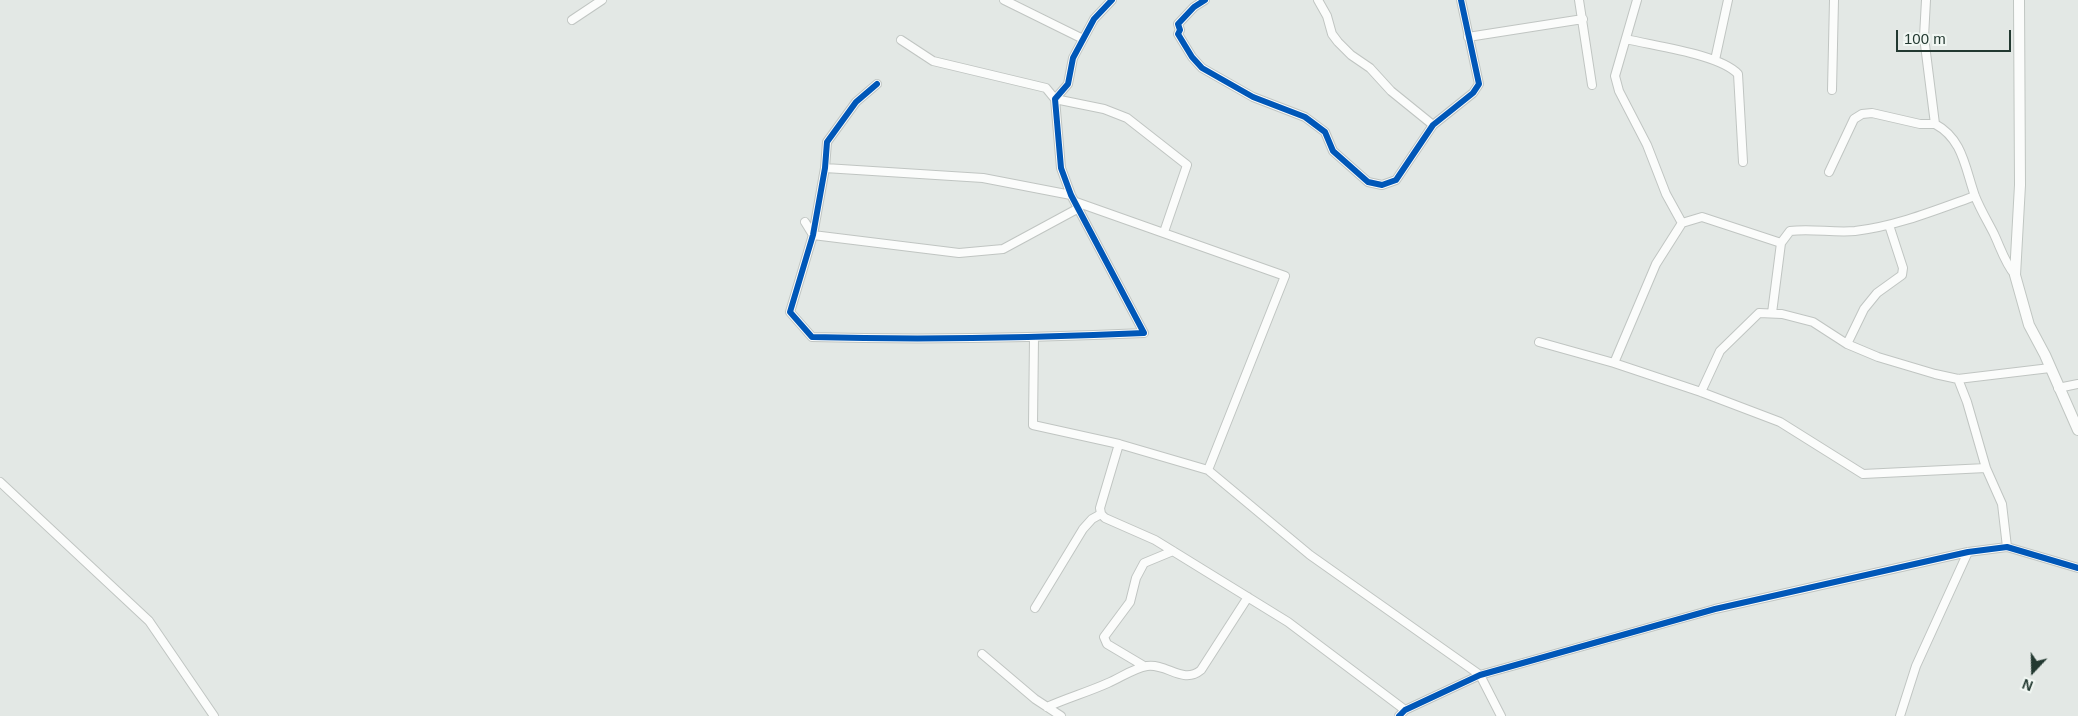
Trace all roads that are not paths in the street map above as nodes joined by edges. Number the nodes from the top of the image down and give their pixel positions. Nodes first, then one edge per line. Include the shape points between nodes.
1 (602, 0) edge
2 (1004, 0) edge
3 (1112, 0) edge
4 (1206, 0) edge
5 (1318, 0) edge
6 (1460, 0) edge
7 (1580, 0) edge
8 (1636, 0) edge
9 (1728, 0) edge
10 (1834, 0) edge
11 (1926, 0) edge
12 (2019, 0) edge
13 (572, 20) dead end
14 (1583, 20) junction
15 (1468, 37) junction
16 (1083, 39) junction
17 (1626, 39) junction
18 (901, 40) dead end
19 (1715, 60) junction
20 (877, 84) dead end
21 (1592, 86) dead end
22 (1832, 90) dead end
23 (1055, 99) junction
24 (1935, 124) junction
25 (1433, 125) junction
26 (1743, 162) dead end
27 (826, 168) junction
28 (1830, 172) dead end
29 (1071, 195) junction
30 (1976, 196) junction
31 (1077, 206) junction
32 (805, 222) dead end
33 (1682, 222) junction
34 (1889, 225) junction
35 (1164, 232) junction
36 (813, 235) junction
37 (1782, 243) junction
38 (2015, 276) junction
39 (1772, 313) junction
40 (1034, 338) junction
41 (1539, 342) dead end
42 (1848, 344) junction
43 (1614, 363) junction
44 (2050, 368) junction
45 (1958, 379) junction
46 (2078, 384) edge
47 (2058, 388) junction
48 (1701, 392) junction
49 (2078, 430) edge
50 (1119, 444) junction
51 (1986, 468) junction
52 (1208, 470) junction
53 (0, 482) edge
54 (1100, 514) junction
55 (2008, 547) junction
56 (1173, 551) junction
57 (1968, 552) junction
58 (2078, 568) edge
59 (1248, 598) junction
60 (1035, 608) dead end
61 (982, 654) dead end
62 (1144, 666) junction
63 (1480, 676) junction
64 (1047, 707) junction
65 (1402, 713) edge
66 (214, 716) edge
67 (1061, 716) edge
68 (1501, 716) edge
69 (1900, 716) edge

1 - 13 street
2 - 16 street
3 - 16 street via 1094,19
4 - 25 street via 1178,24 1178,34 1192,57 1202,68 1253,97 1305,117 1325,132 1333,151 1368,182 1382,185 1396,180
5 - 25 street via 1338,42
6 - 15 street
7 - 14 street
8 - 17 street
9 - 19 street
10 - 22 street
11 - 24 street via 1924,36
12 - 38 street via 2020,185
14 - 15 street
14 - 21 street
15 - 25 street via 1479,84 1473,93
16 - 23 street via 1073,58 1068,84
17 - 19 street
17 - 33 street via 1615,76 1619,91
18 - 23 street via 933,61 1046,88
19 - 26 street via 1732,67 1738,74
20 - 27 street via 856,102 827,142
23 - 29 street via 1061,168
23 - 35 street via 1104,109 1128,118 1186,165
24 - 28 street via 1862,114 1854,119
24 - 30 street via 1951,136 1969,171
27 - 29 street via 983,178
27 - 36 street
29 - 31 street
30 - 34 street
30 - 38 street via 2006,264
31 - 35 street
31 - 36 street via 1003,249 959,253
31 - 40 street via 1144,333
32 - 36 street
33 - 37 street via 1702,217
33 - 43 street via 1656,264
34 - 37 street via 1854,231 1790,231
34 - 42 street via 1903,268 1902,275 1877,293 1864,309
35 - 52 street via 1285,276
36 - 40 street via 790,312 812,337
37 - 39 street
38 - 44 street via 2029,325
39 - 42 street via 1813,322
39 - 48 street via 1759,313 1720,351
40 - 50 street via 1033,425
41 - 43 street
42 - 45 street via 1894,362
43 - 48 street
44 - 45 street
44 - 47 street
45 - 51 street via 1968,402
46 - 47 street
47 - 49 street
48 - 51 street via 1780,422 1863,474
50 - 52 street
50 - 54 street
51 - 55 street via 2002,504
52 - 63 street via 1310,555
53 - 66 street via 148,621
54 - 56 street
54 - 60 street via 1083,529
55 - 57 street
55 - 58 street
56 - 59 street
56 - 62 street via 1144,563 1130,602 1104,637 1107,644
57 - 63 street via 1714,609
57 - 69 street via 1916,666
59 - 62 street via 1201,670 1194,675 1186,676 1154,665
59 - 65 street via 1288,622
61 - 64 street
62 - 64 street
63 - 65 street
63 - 68 street
64 - 67 street

